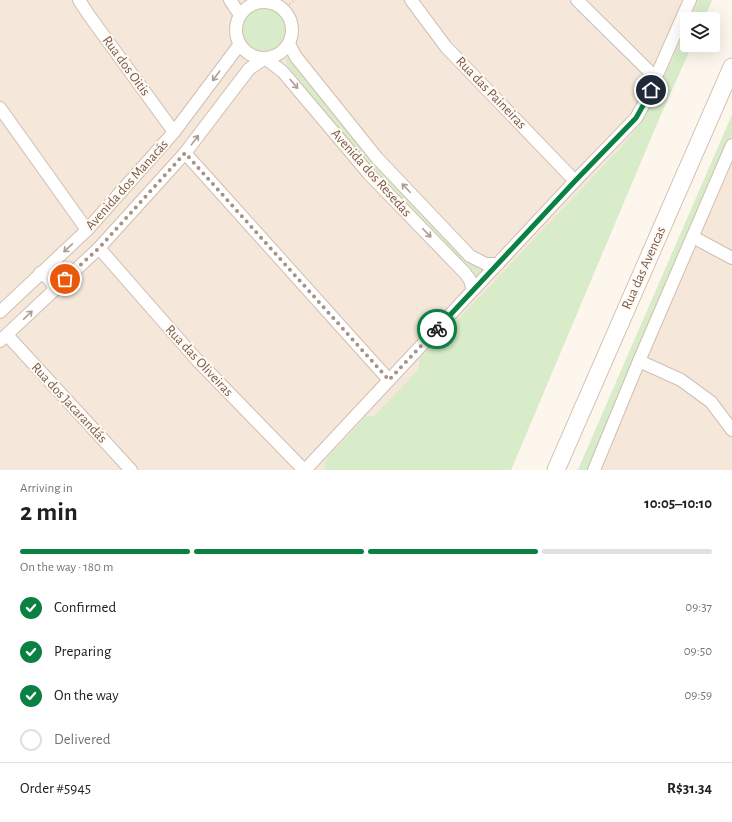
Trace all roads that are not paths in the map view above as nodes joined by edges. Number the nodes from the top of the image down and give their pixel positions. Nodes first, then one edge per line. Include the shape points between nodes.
1 (80, 0) edge
2 (230, 0) edge
3 (411, 0) edge
4 (577, 0) edge
5 (690, 0) edge
6 (256, 1) edge
7 (240, 15) junction
8 (240, 44) junction
9 (289, 44) junction
10 (264, 59) junction
11 (732, 67) edge
12 (656, 78) junction
13 (0, 108) edge
14 (174, 132) junction
15 (732, 145) edge
16 (185, 153) junction
17 (132, 179) junction
18 (575, 181) junction
19 (147, 194) junction
20 (87, 230) junction
21 (692, 237) junction
22 (99, 248) junction
23 (732, 258) edge
24 (498, 264) junction
25 (40, 273) junction
26 (54, 290) junction
27 (473, 290) junction
28 (0, 312) edge
29 (4, 338) edge
30 (639, 361) junction
31 (389, 380) junction
32 (732, 430) edge
33 (595, 469) edge
34 (131, 470) edge
35 (304, 470) edge
36 (556, 470) edge

1 - 14 street, Rua dos Oitis
2 - 7 street
3 - 18 street, Rua das Paineiras via 446,46
4 - 12 street
5 - 12 street
6 - 7 street
6 - 9 street via 276,4 284,9 292,26
7 - 8 street via 236,29
8 - 10 street via 246,52
8 -> 14 street, Avenida dos Manacás
9 - 10 street via 279,55
24 -> 9 street, Avenida dos Resedas via 486,264 470,256 377,158 296,57
16 -> 10 street, Avenida dos Manacás via 249,69
10 -> 27 street, Avenida dos Resedas via 284,72 369,174 465,273
11 - 36 street, Rua das Avencas
12 - 18 street via 636,118
13 - 20 street
14 - 17 street, Avenida dos Manacás
15 - 21 street
16 - 19 street, Avenida dos Manacás
16 - 31 street
17 - 19 street via 136,190
17 - 20 street, Avenida dos Manacás
18 - 24 street
19 - 22 street, Avenida dos Manacás
20 -> 25 street, Avenida dos Manacás
21 - 23 street
21 - 30 street
22 - 26 street, Avenida dos Manacás
22 - 35 street, Rua das Oliveiras via 197,360
24 - 27 street
25 - 26 street via 50,279
25 - 28 street, Avenida dos Manacás
29 -> 26 street, Avenida dos Manacás
27 - 31 street
29 - 34 street, Rua dos Jacarandás
30 - 32 street via 681,380 711,402
30 - 33 street
31 - 35 street

